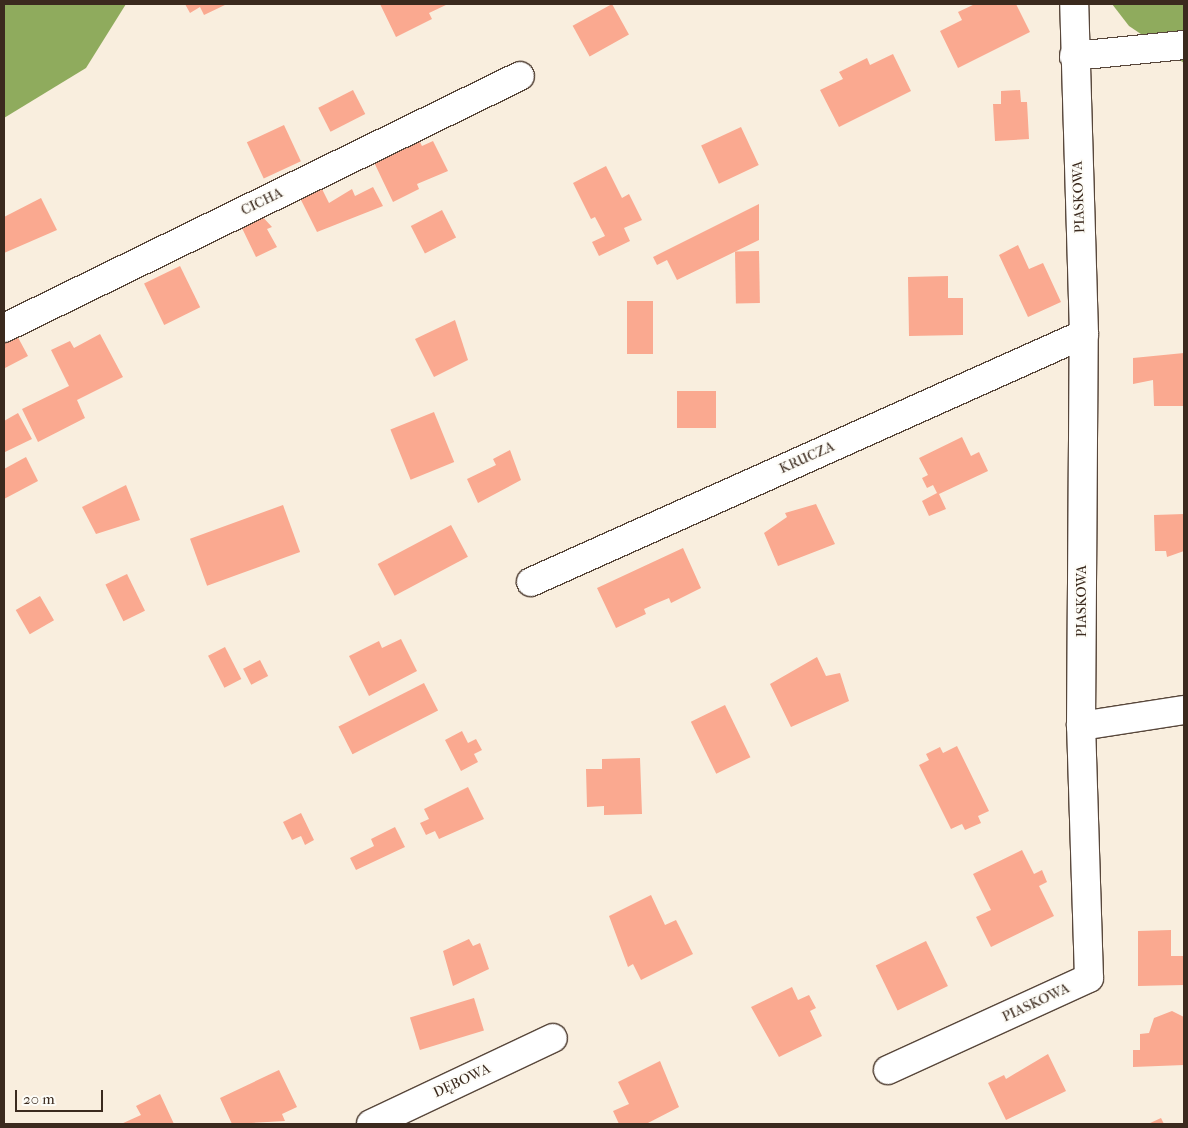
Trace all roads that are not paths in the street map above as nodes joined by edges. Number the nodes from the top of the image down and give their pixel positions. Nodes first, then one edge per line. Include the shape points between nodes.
1 (1074, 4) edge
2 (1184, 45) edge
3 (1074, 56) junction
4 (520, 76) dead end
5 (4, 328) edge
6 (1084, 334) junction
7 (531, 582) dead end
8 (1184, 710) edge
9 (1081, 726) junction
10 (553, 1038) dead end
11 (888, 1070) dead end
12 (371, 1124) edge

1 - 3 street, PIASKOWA
2 - 3 street
3 - 6 street, PIASKOWA
4 - 5 street, CICHA
6 - 7 street, KRUCZA
6 - 9 street, PIASKOWA
8 - 9 street
9 - 11 street, PIASKOWA via 1089,978
10 - 12 street, DĘBOWA

